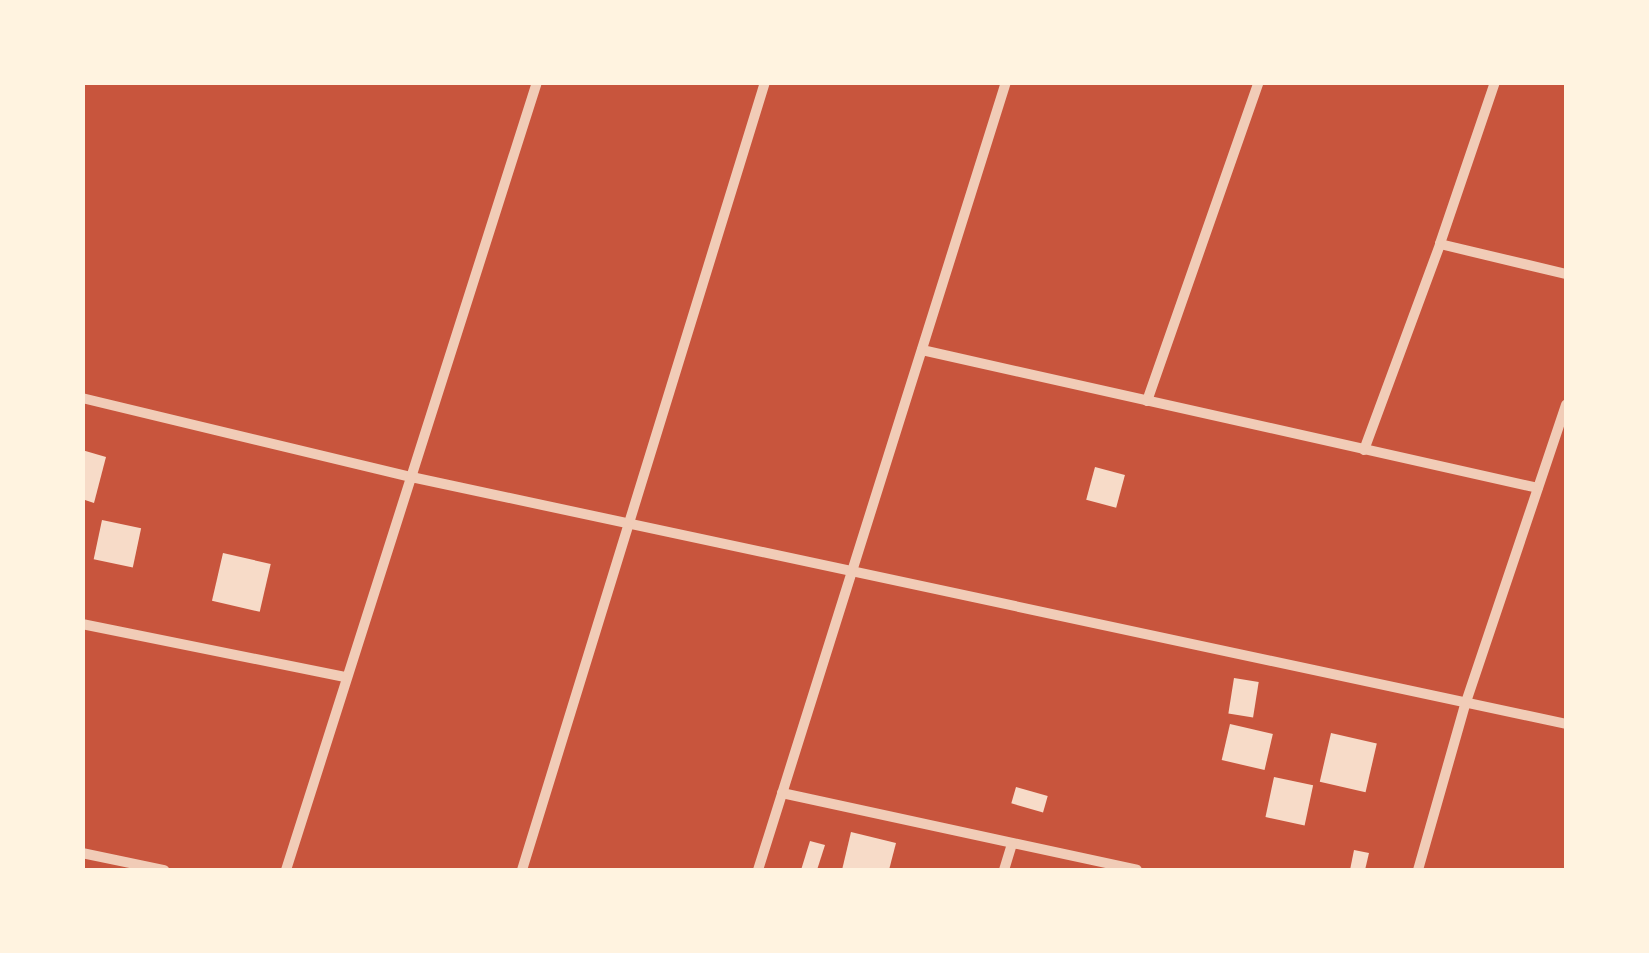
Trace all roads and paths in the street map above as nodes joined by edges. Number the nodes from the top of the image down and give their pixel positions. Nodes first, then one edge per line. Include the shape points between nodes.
1 (537, 82) edge
2 (765, 82) edge
3 (1006, 82) edge
4 (1259, 82) edge
5 (1495, 82) edge
6 (1440, 244) junction
7 (1566, 274) edge
8 (922, 350) junction
9 (82, 398) edge
10 (1147, 401) junction
11 (1566, 404) edge
12 (1364, 450) junction
13 (416, 478) junction
14 (1538, 488) junction
15 (627, 523) junction
16 (852, 573) junction
17 (82, 624) edge
18 (344, 677) junction
19 (1466, 702) junction
20 (1566, 724) edge
21 (782, 793) junction
22 (1012, 843) junction
23 (82, 853) edge
24 (164, 870) edge
25 (286, 870) edge
26 (522, 870) edge
27 (758, 870) edge
28 (1004, 870) edge
29 (1137, 870) edge
30 (1418, 870) edge

1 - 13 street
2 - 15 street
3 - 8 street
4 - 10 street
5 - 6 street
6 - 7 street
6 - 12 street
8 - 10 street
8 - 16 street
9 - 13 street
10 - 12 street
11 - 14 street
12 - 14 street
13 - 15 street
13 - 18 street
14 - 19 street
15 - 16 street
15 - 26 street
16 - 19 street
16 - 21 street
17 - 18 street
18 - 25 street
19 - 20 street
19 - 30 street
21 - 22 street
21 - 27 street
22 - 28 street
22 - 29 street
23 - 24 street

